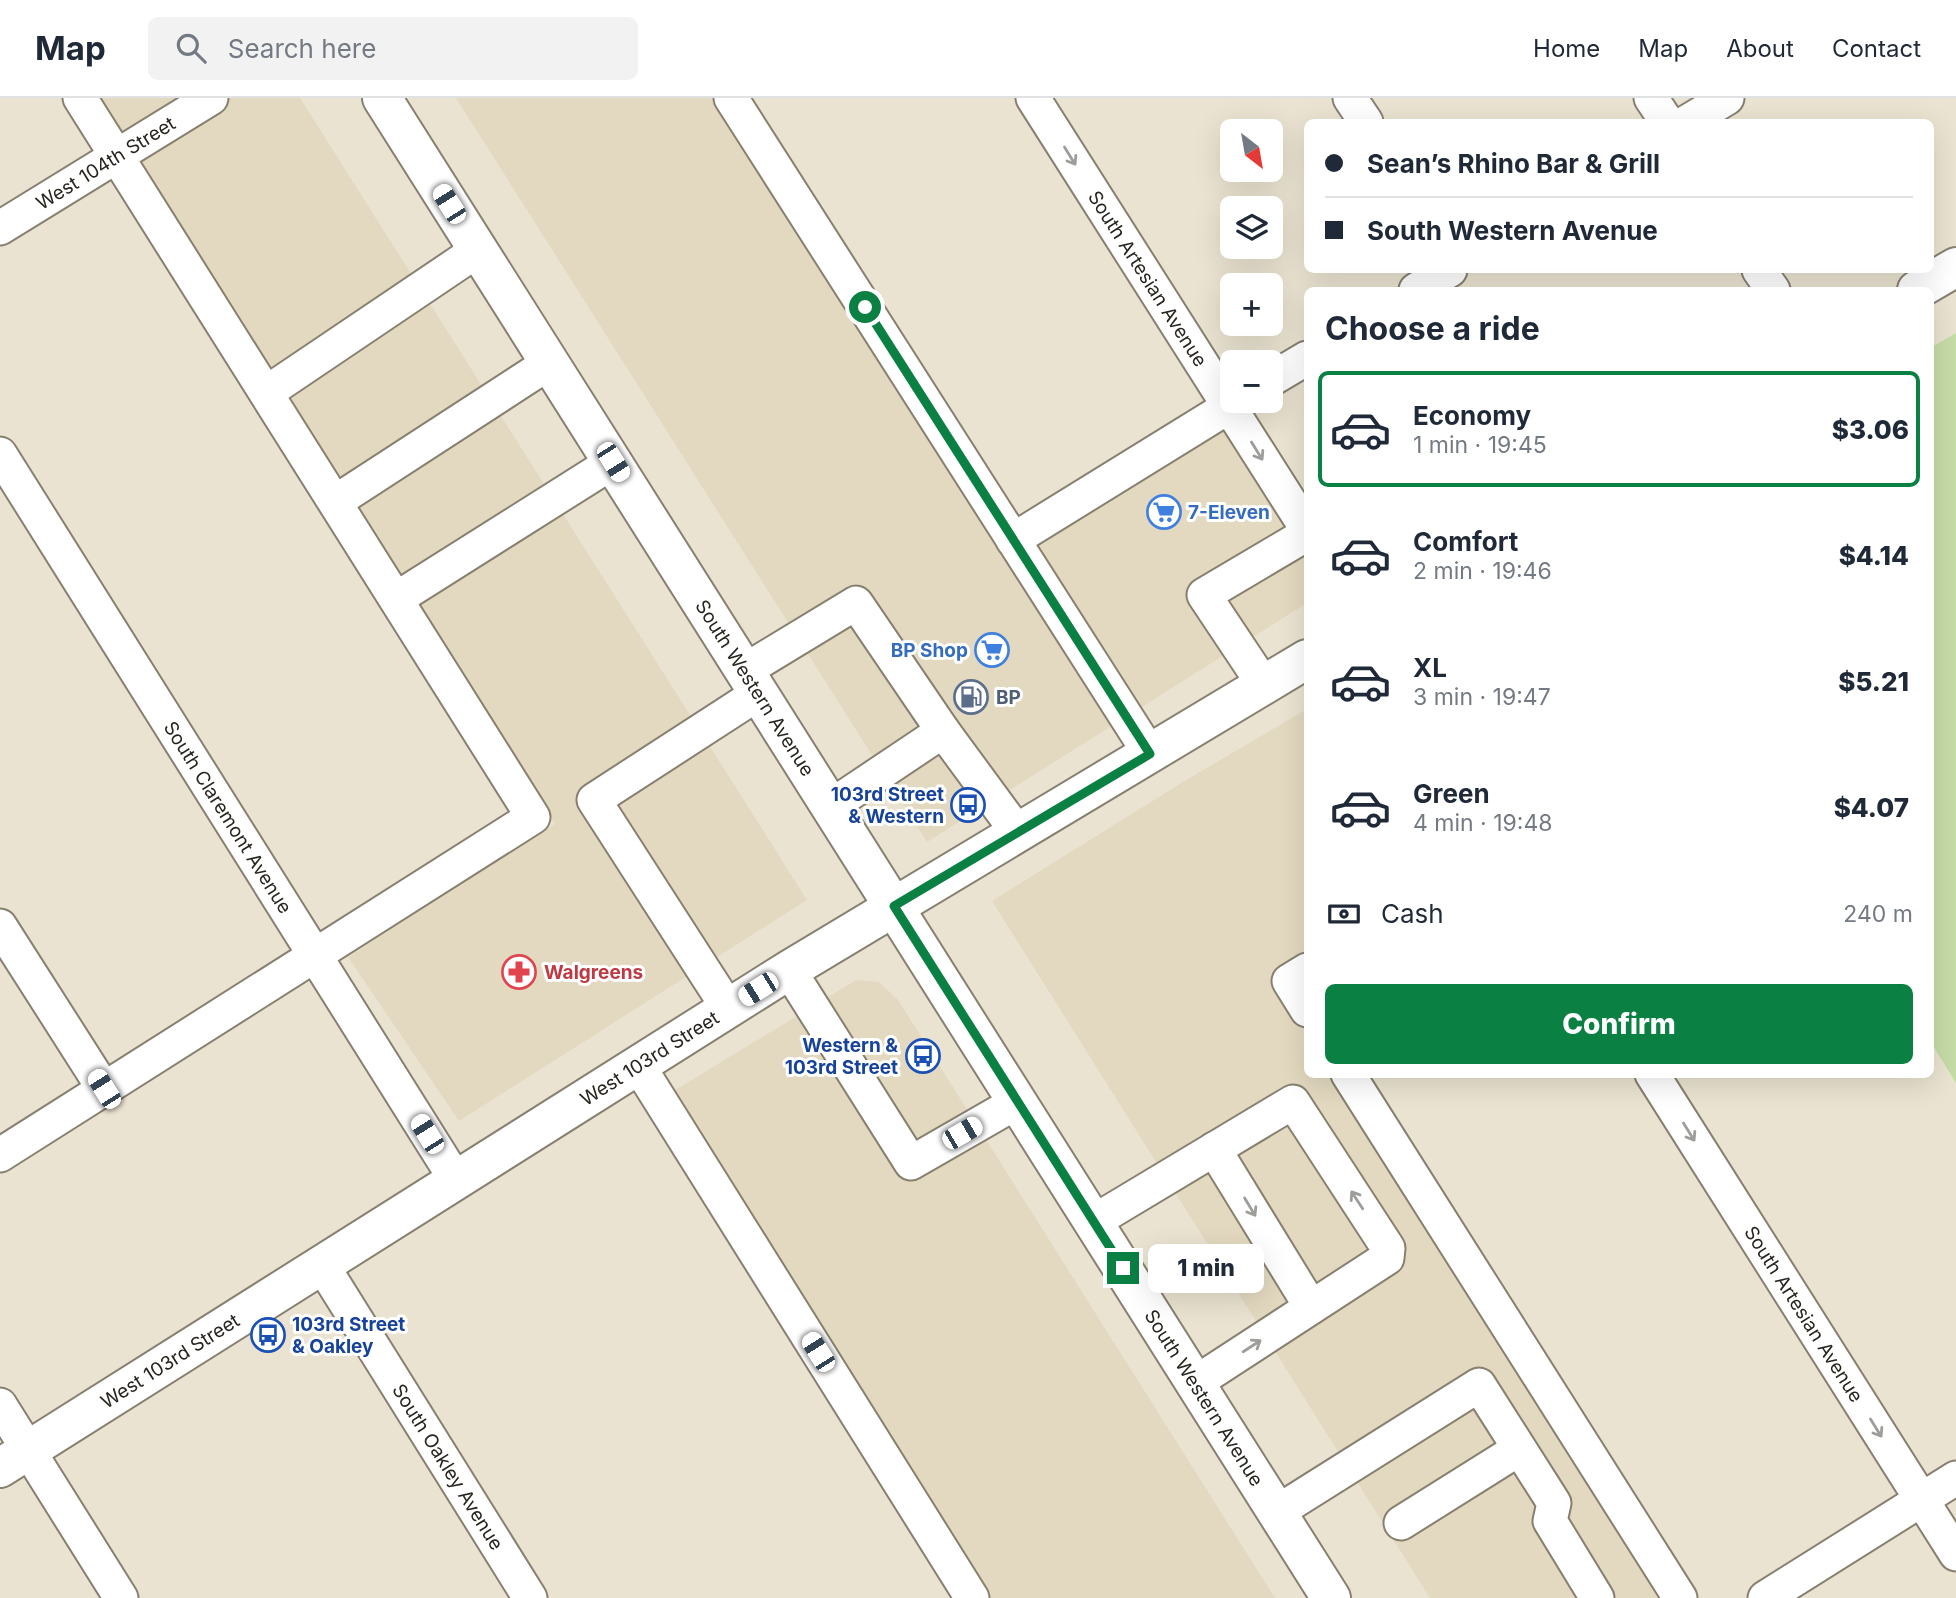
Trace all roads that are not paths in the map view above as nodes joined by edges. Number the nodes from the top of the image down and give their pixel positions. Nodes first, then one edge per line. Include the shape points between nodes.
1 (80, 98) edge
2 (211, 98) edge
3 (382, 98) edge
4 (731, 98) edge
5 (1033, 98) edge
6 (1350, 98) edge
7 (1651, 98) edge
8 (1727, 98) edge
9 (1364, 119) edge
10 (1665, 119) edge
11 (1692, 119) edge
12 (117, 156) junction
13 (0, 228) edge
14 (478, 250) junction
15 (1956, 267) edge
16 (1445, 273) edge
17 (1421, 287) edge
18 (1922, 287) edge
19 (1304, 360) edge
20 (550, 363) junction
21 (1283, 372) edge
22 (1220, 383) edge
23 (266, 393) junction
24 (1220, 411) edge
25 (1239, 413) edge
26 (0, 454) edge
27 (613, 462) junction
28 (335, 502) junction
29 (1304, 527) edge
30 (1304, 534) edge
31 (1013, 540) junction
32 (396, 599) junction
33 (1304, 661) edge
34 (752, 682) junction
35 (1264, 685) junction
36 (943, 731) junction
37 (1150, 754) junction
38 (831, 806) junction
39 (1018, 833) junction
40 (894, 906) junction
41 (0, 926) edge
42 (315, 956) junction
43 (789, 970) junction
44 (1304, 972) edge
45 (1304, 1005) edge
46 (728, 1008) junction
47 (638, 1065) junction
48 (1351, 1078) edge
49 (1655, 1078) edge
50 (104, 1089) junction
51 (1017, 1102) junction
52 (1214, 1149) junction
53 (0, 1155) edge
54 (456, 1180) junction
55 (1093, 1222) junction
56 (322, 1265) junction
57 (1311, 1307) junction
58 (1195, 1383) junction
59 (0, 1405) edge
60 (1519, 1448) junction
61 (14, 1459) edge
62 (1956, 1478) edge
63 (1922, 1500) junction
64 (1277, 1512) junction
65 (1401, 1523) dead end
66 (1956, 1553) edge
67 (121, 1598) edge
68 (530, 1598) edge
69 (972, 1598) edge
70 (1331, 1598) edge
71 (1597, 1598) edge
72 (1680, 1598) edge
73 (1765, 1598) edge

1 - 12 street
2 - 12 street, West 104th Street
3 - 14 main road, South Western Avenue
4 - 31 street
5 -> 22 street, South Artesian Avenue
6 - 9 street
7 - 10 street
8 - 11 street
12 - 13 street, West 104th Street
12 - 23 street
14 - 20 main road, South Western Avenue
14 - 23 street
15 - 18 main road
16 - 17 street
19 - 21 street
20 - 27 main road, South Western Avenue
20 - 28 street
23 - 28 street
24 - 31 street
25 -> 29 street, South Artesian Avenue
26 - 42 street, South Claremont Avenue
27 - 32 street
27 - 34 main road, South Western Avenue
28 - 32 street
30 - 35 street via 1204,595
31 - 37 street
32 - 42 street via 533,817
33 - 35 main road, West 103rd Street
34 - 36 street via 856,603
34 - 38 main road, South Western Avenue
34 - 46 street via 594,800
35 - 37 main road, West 103rd Street
36 - 38 street
36 - 39 street
37 - 39 main road, West 103rd Street
38 - 40 main road, South Western Avenue
39 - 40 main road, West 103rd Street
40 - 43 main road, West 103rd Street
40 - 51 main road, South Western Avenue
41 - 50 street
42 - 50 street
42 - 54 street, South Claremont Avenue
43 - 46 main road, West 103rd Street
43 - 51 street via 911,1163
44 - 45 street via 1289,981
46 - 47 main road, West 103rd Street
47 - 54 main road, West 103rd Street
47 - 69 street
48 - 72 street
49 -> 63 street, South Artesian Avenue
50 - 53 street
51 - 55 main road, South Western Avenue
52 - 55 street
52 -> 57 street
57 -> 52 street via 1387,1258 1388,1248 1293,1102
54 - 56 main road, West 103rd Street
55 - 58 main road, South Western Avenue
56 - 61 main road, West 103rd Street
56 - 68 street, South Oakley Avenue
58 -> 57 street
58 - 64 main road, South Western Avenue
59 - 61 street
60 - 64 street via 1479,1385
60 - 65 street
60 - 71 street via 1554,1503 1550,1521
61 - 67 street
62 - 63 street
63 - 66 street, South Artesian Avenue
63 - 73 street
64 - 70 main road, South Western Avenue

